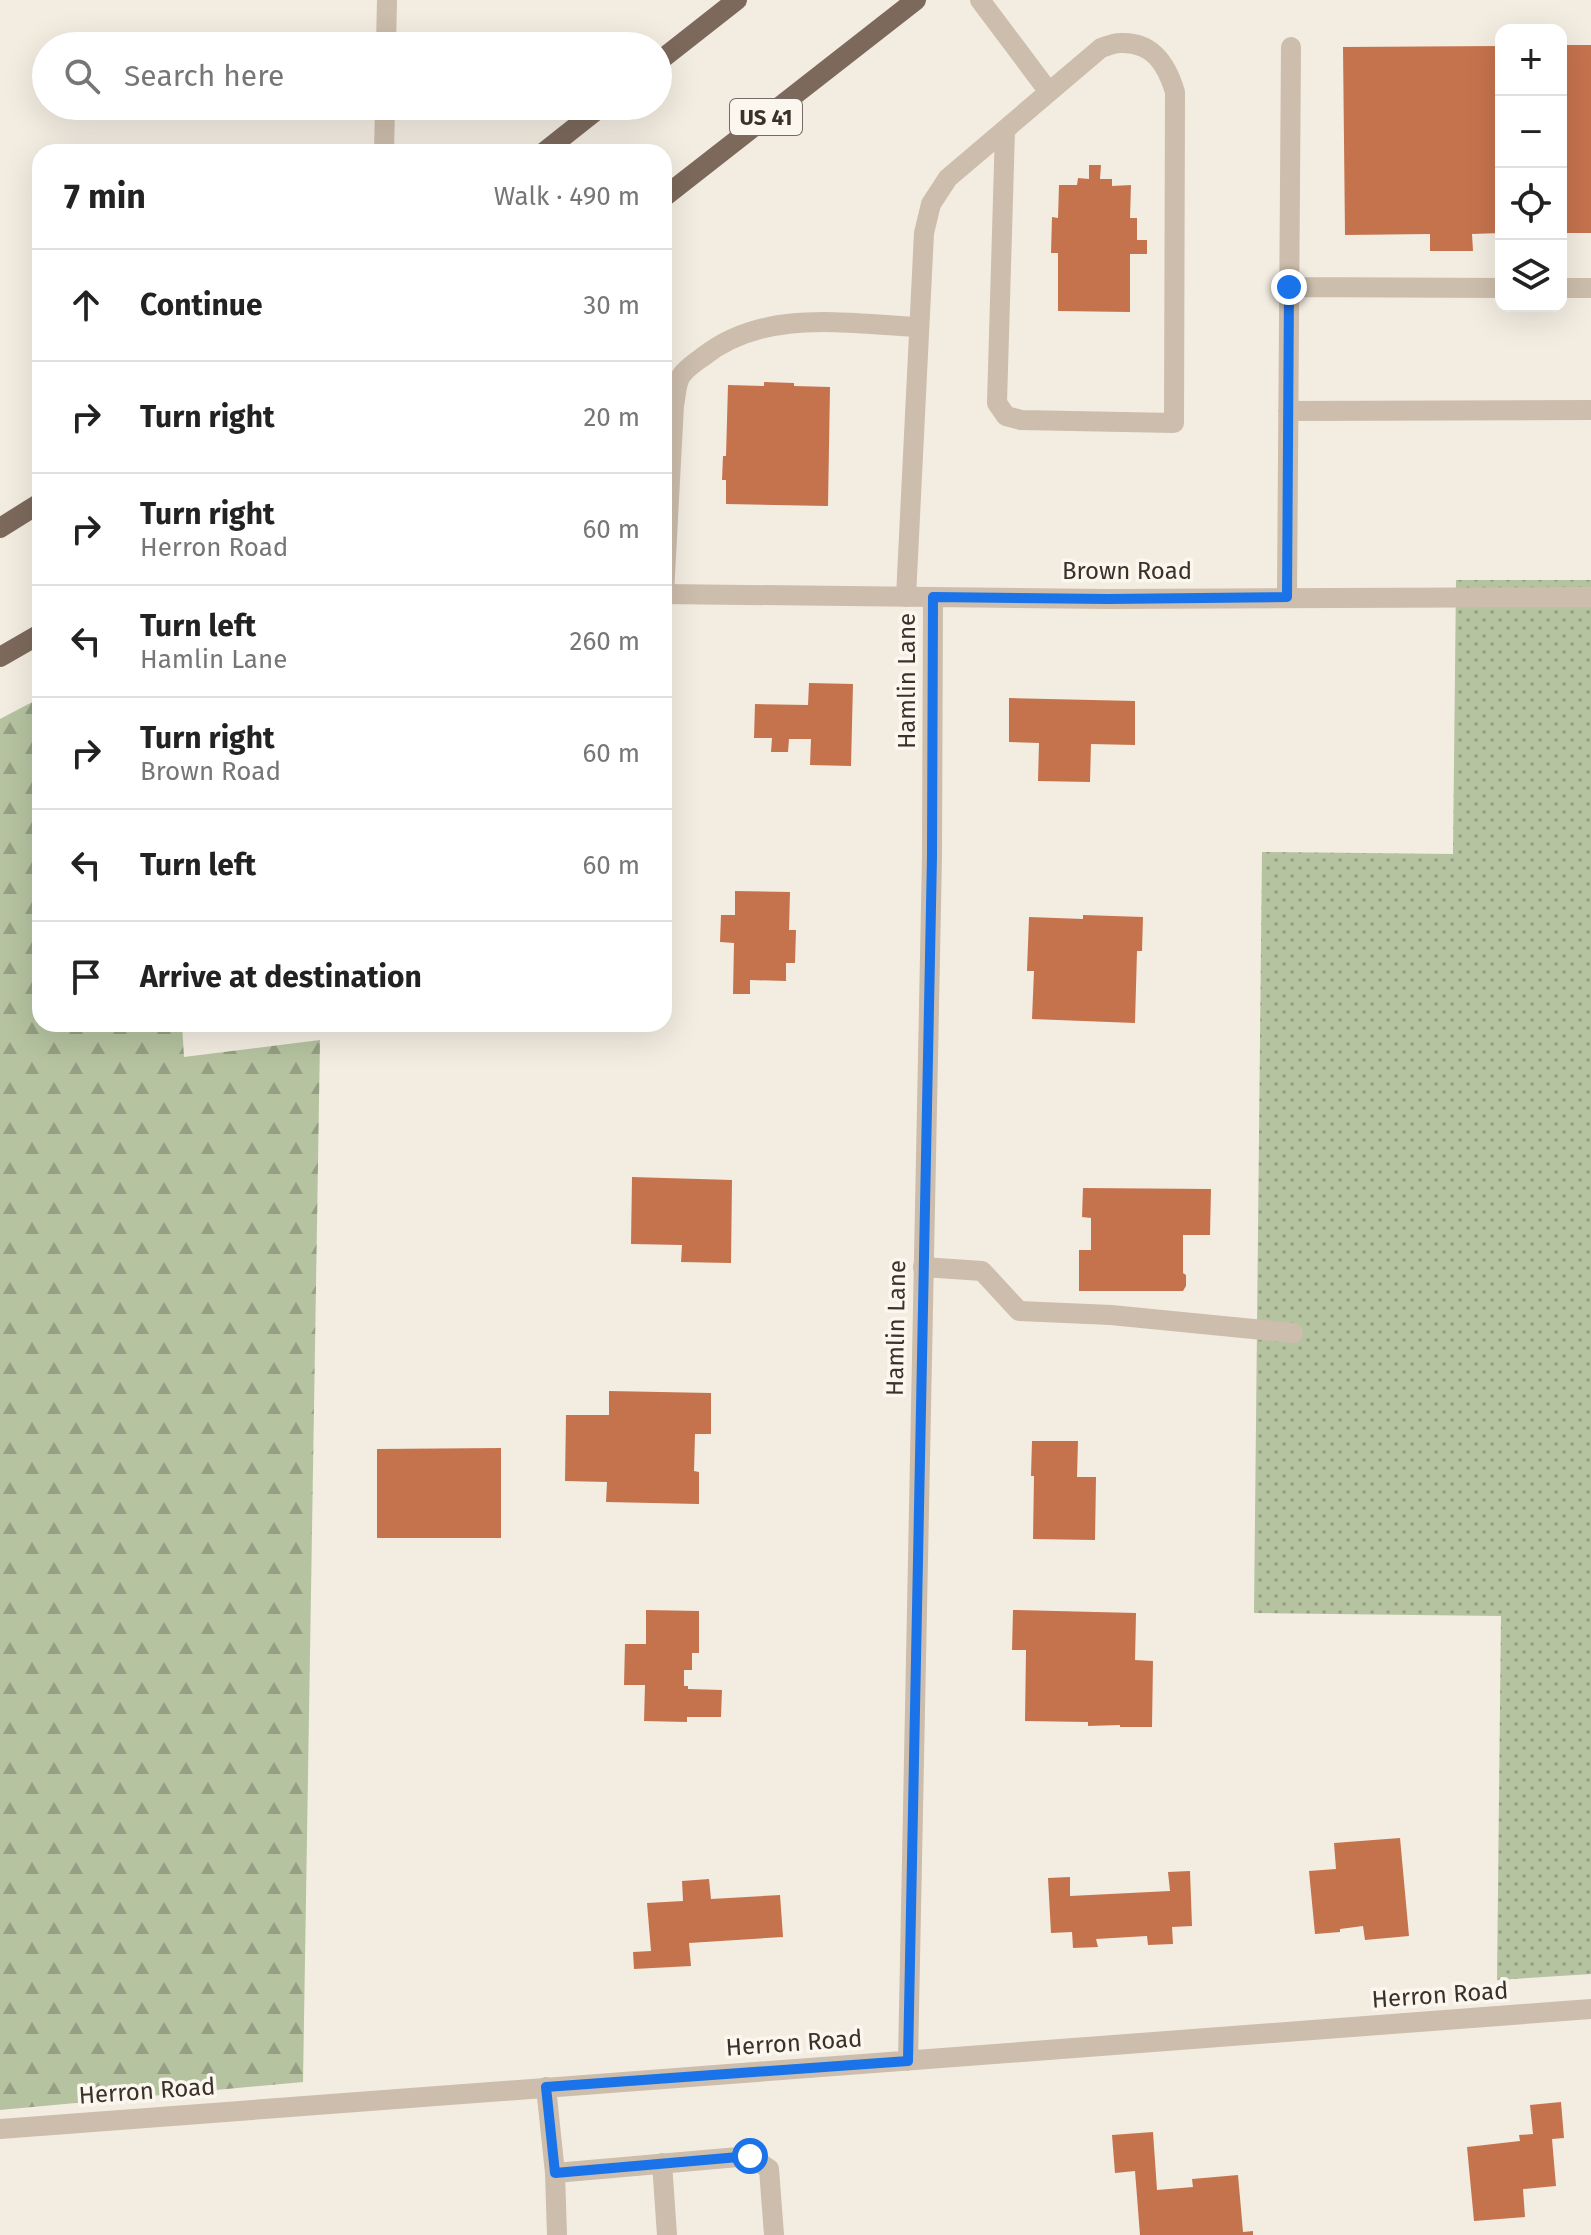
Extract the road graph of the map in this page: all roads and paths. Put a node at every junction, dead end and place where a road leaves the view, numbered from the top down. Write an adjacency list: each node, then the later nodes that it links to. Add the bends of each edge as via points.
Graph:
1 (387, 0): 5 (street)
2 (737, 0): 7 (main road)
3 (916, 0): 16 (main road, US 41)
4 (980, 0): 8 (street)
5 (386, 32)
6 (1291, 47): 17 (street)
7 (672, 51)
8 (1049, 92): 12 (street); 12 (street, via 1101,48 1121,43 1157,55 1169,71 1175,92 1174,423 1021,420 1006,416 997,403)
9 (385, 120): 13 (street)
10 (584, 120): 14 (main road)
11 (588, 120): 15 (main road)
12 (1005, 130): 21 (street, via 948,178 931,204 924,233)
13 (384, 144)
14 (554, 144)
15 (568, 144)
16 (672, 191)
17 (1289, 287): 18 (street); 23 (street)
18 (1495, 288)
19 (1567, 288): 20 (street)
20 (1591, 288)
21 (919, 327): 24 (street, via 775,324 720,344 679,377); 28 (street)
22 (1591, 410): 23 (street)
23 (1288, 411): 30 (street)
24 (672, 443)
25 (32, 508): 26 (main road)
26 (0, 528)
27 (672, 594): 28 (street, Brown Road)
28 (906, 597): 29 (street, Brown Road)
29 (933, 597): 30 (street, Brown Road); 34 (street, Hamlin Lane)
30 (1287, 597): 31 (street, Brown Road)
31 (1591, 597)
32 (32, 639): 33 (main road)
33 (0, 657)
34 (923, 1267): 35 (street, via 982,1271 1019,1311); 37 (street, Hamlin Lane)
35 (1293, 1333)
36 (1591, 2009): 37 (street, Herron Road)
37 (908, 2061): 38 (street, Herron Road)
38 (546, 2087): 39 (street, Herron Road); 41 (street)
39 (0, 2129)
40 (662, 2163): 41 (street); 43 (street); 44 (street, via 750,2156 769,2169)
41 (555, 2173): 42 (street)
42 (557, 2235)
43 (667, 2235)
44 (774, 2235)

